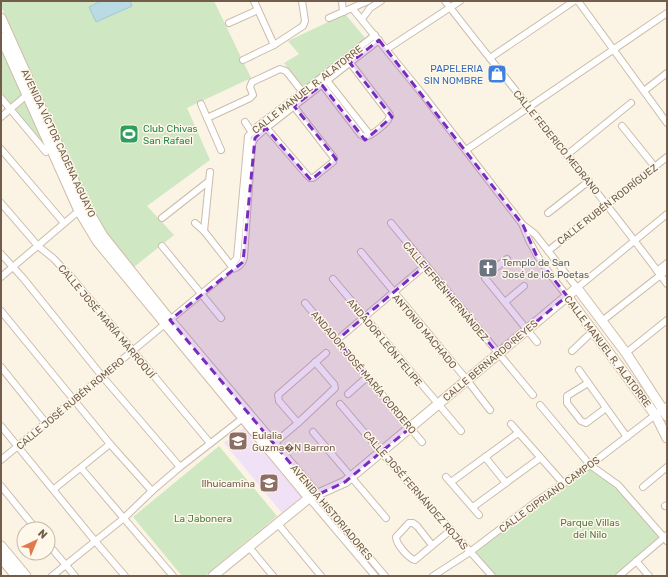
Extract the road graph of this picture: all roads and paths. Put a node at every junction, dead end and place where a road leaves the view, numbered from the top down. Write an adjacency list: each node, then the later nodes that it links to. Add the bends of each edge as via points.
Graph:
1 (254, 1): 13 (street)
2 (302, 1): 22 (street, via 304,24)
3 (342, 1): 14 (street)
4 (368, 1): 12 (street)
5 (381, 1): 10 (street)
6 (446, 1): 11 (street, CALLE FEDERICO MEDRANO)
7 (460, 1): 11 (street)
8 (574, 1): 25 (street)
9 (578, 1): 24 (street)
10 (374, 3): 18 (street)
11 (450, 7): 23 (street); 25 (street, CALLE FEDERICO MEDRANO)
12 (352, 8): 14 (street); 18 (street, CALLE MANUEL R. ALATORRE)
13 (258, 10): 19 (street); 22 (street)
14 (343, 12): 17 (street)
15 (667, 13): 24 (street)
16 (1, 18): 30 (street, AVENIDA VÍCTOR CADENA AGUAYO)
17 (329, 18)
18 (362, 20): 21 (street, CALLE MANUEL R. ALATORRE)
19 (229, 23)
20 (1, 37): 30 (street, AVENIDA VÍCTOR CADENA AGUAYO)
21 (377, 38): 23 (street, CALLE MANUEL R. ALATORRE); 27 (street, CALLE MANUEL R. ALATORRE)
22 (274, 45): 26 (street)
23 (387, 49): 48 (street, CALLE MANUEL R. ALATORRE)
24 (613, 50): 31 (street); 37 (street)
25 (490, 58): 37 (street, CALLE FEDERICO MEDRANO)
26 (243, 60)
27 (348, 60): 29 (street, CALLE MANUEL R. ALATORRE); 29 (street, via 390,115 388,121 364,137)
28 (667, 74): 31 (street)
29 (323, 80): 32 (street, CALLE MANUEL R. ALATORRE)
30 (30, 92): 38 (street); 58 (street, AVENIDA VÍCTOR CADENA AGUAYO)
31 (644, 92): 42 (street)
32 (305, 94): 36 (street, CALLE MANUEL R. ALATORRE); 40 (street, via 286,71 280,69 252,82 250,87 253,95 250,98)
33 (1, 98): 38 (street)
34 (631, 103): 50 (street)
35 (200, 104): 40 (street)
36 (292, 104): 43 (street, CALLE MANUEL R. ALATORRE); 43 (street, via 334,158 333,162 313,178 306,174)
37 (529, 107): 48 (street); 50 (street, CALLE FEDERICO MEDRANO)
38 (10, 109): 39 (street); 49 (street)
39 (1, 117)
40 (207, 118): 47 (street)
41 (245, 122): 45 (street)
42 (667, 123)
43 (264, 125): 45 (street, CALLE MANUEL R. ALATORRE); 70 (street, CALLE MANUEL R. ALATORRE, via 252,144)
44 (622, 126): 52 (street)
45 (251, 132): 70 (street, CALLE MANUEL R. ALATORRE, via 246,145)
46 (1, 149): 62 (street)
47 (221, 150)
48 (466, 150): 65 (street, CALLE MANUEL R. ALATORRE)
49 (46, 152)
50 (568, 154): 55 (street, CALLE FEDERICO MEDRANO)
51 (667, 157): 52 (street, CALLE RUBÉN RODRÍGUEZ)
52 (655, 167): 57 (street, CALLE RUBÉN RODRÍGUEZ)
53 (210, 172): 54 (street)
54 (209, 181): 61 (street); 66 (street)
55 (589, 181): 57 (street, CALLE FEDERICO MEDRANO); 59 (street)
56 (1, 203): 68 (street, CALLE JOSÉ MARÍA MARROQUÍ)
57 (607, 204): 67 (street, CALLE FEDERICO MEDRANO); 71 (street, CALLE RUBÉN RODRÍGUEZ)
58 (82, 208): 62 (street); 96 (street, AVENIDA VÍCTOR CADENA AGUAYO, via 97,240)
59 (548, 213)
60 (667, 214): 67 (street, CALLE BERNARDO REYES)
61 (162, 218)
62 (64, 223): 68 (street)
63 (195, 223): 66 (street)
64 (391, 223): 76 (street, CALLE EFRÉN HERNÁNDEZ)
65 (523, 225): 71 (street, CALLE MANUEL R. ALATORRE, via 535,234); 88 (street, CALLE MANUEL R. ALATORRE, via 538,259)
66 (204, 231): 78 (street)
67 (634, 241): 80 (street, CALLE FEDERICO MEDRANO); 85 (street, CALLE BERNARDO REYES)
68 (38, 246): 77 (street); 101 (street, CALLE JOSÉ MARÍA MARROQUÍ, via 73,279)
69 (162, 246): 87 (street)
70 (241, 247): 78 (street, CALLE MANUEL R. ALATORRE, via 242,262)
71 (548, 251): 85 (street, CALLE MANUEL R. ALATORRE)
72 (361, 252): 86 (street, ANTONIO MACHADO)
73 (1, 254): 77 (street)
74 (507, 259): 89 (street, via 485,277)
75 (667, 262): 80 (street)
76 (426, 265): 86 (street); 105 (street, CALLE EFRÉN HERNÁNDEZ)
77 (12, 268): 81 (street); 109 (street)
78 (232, 268): 87 (street, CALLE JOSÉ RUBÉN ROMERO)
79 (667, 270): 80 (street)
80 (659, 273): 83 (street, CALLE FEDERICO MEDRANO); 95 (street)
81 (1, 277)
82 (333, 279): 92 (street, ANDADOR LEÓN FELIPE)
83 (667, 284)
84 (524, 286): 89 (street)
85 (577, 288): 88 (street, CALLE BERNARDO REYES); 95 (street, CALLE MANUEL R. ALATORRE)
86 (393, 293): 92 (street); 111 (street, ANTONIO MACHADO)
87 (201, 294): 93 (street); 96 (street, CALLE JOSÉ RUBÉN ROMERO)
88 (567, 296): 97 (street, CALLE BERNARDO REYES); 98 (street, CALLE MANUEL R. ALATORRE)
89 (505, 302): 97 (street)
90 (305, 303): 99 (street, ANDADOR JOSÉ MARÍA CORDERO)
91 (1, 311): 115 (street)
92 (364, 317): 99 (street); 117 (street, ANDADOR LEÓN FELIPE)
93 (221, 318)
94 (667, 320): 104 (street)
95 (602, 321): 104 (street, CALLE MANUEL R. ALATORRE)
96 (168, 322): 101 (street, CALLE JOSÉ RUBÉN ROMERO); 122 (street, AVENIDA HISTORIADORES); 137 (street, AVENIDA HISTORIADORES)
97 (527, 330): 100 (street); 105 (street, CALLE BERNARDO REYES)
98 (592, 332): 102 (street); 121 (street, CALLE MANUEL R. ALATORRE)
99 (337, 340): 110 (street, ANDADOR JOSÉ MARÍA CORDERO)
100 (537, 342)
101 (133, 351): 109 (street, CALLE JOSÉ RUBÉN ROMERO); 134 (street, CALLE JOSÉ MARÍA MARROQUÍ)
102 (572, 351)
103 (326, 353): 106 (street)
104 (626, 353): 121 (street, CALLE MANUEL R. ALATORRE)
105 (498, 354): 111 (street, CALLE BERNARDO REYES); 114 (street, CALLE EFRÉN HERNÁNDEZ)
106 (315, 362): 124 (street, via 335,388); 124 (street, via 278,396 279,401)
107 (1, 367): 123 (street)
108 (579, 370): 112 (street)
109 (102, 376): 115 (street, CALLE JOSÉ RUBÉN ROMERO); 143 (street)
110 (367, 376): 113 (street); 127 (street, ANDADOR JOSÉ MARÍA CORDERO)
111 (467, 380): 117 (street, CALLE BERNARDO REYES); 120 (street, ANTONIO MACHADO)
112 (588, 382): 119 (street); 119 (street, via 567,396 566,400 571,409 583,423)
113 (348, 394)
114 (533, 395)
115 (74, 400): 123 (street, CALLE JOSÉ RUBÉN ROMERO); 135 (street)
116 (340, 404): 138 (street, CALLE JOSÉ FERNÁNDEZ ROJAS)
117 (438, 404): 127 (street, CALLE BERNARDO REYES); 128 (street, ANDADOR LEÓN FELIPE)
118 (540, 405): 142 (street)
119 (606, 408): 131 (street)
120 (490, 410)
121 (663, 412): 131 (street, CALLE CIPRIANO CAMPOS); 132 (street, CALLE MANUEL R. ALATORRE)
122 (243, 418): 134 (street); 137 (street, AVENIDA HISTORIADORES)
123 (46, 423): 136 (street, CALLE JOSÉ RUBÉN ROMERO)
124 (298, 423): 137 (street)
125 (511, 424): 130 (street)
126 (1, 426): 136 (street)
127 (410, 428): 133 (street, ANDADOR JOSÉ MARÍA CORDERO); 138 (street, CALLE BERNARDO REYES)
128 (461, 431)
129 (313, 432): 146 (street)
130 (518, 433): 139 (street); 140 (street)
131 (627, 437): 142 (street, CALLE CIPRIANO CAMPOS)
132 (667, 438)
133 (422, 442)
134 (210, 443): 143 (street)
135 (110, 444): 145 (street); 154 (street)
136 (18, 446): 141 (street, CALLE JOSÉ RUBÉN ROMERO); 153 (street)
137 (271, 446): 155 (street, AVENIDA HISTORIADORES)
138 (381, 452): 146 (street, CALLE BERNARDO REYES); 162 (street, CALLE JOSÉ FERNÁNDEZ ROJAS)
139 (485, 458): 148 (street); 149 (street)
140 (540, 458): 149 (street); 150 (street)
141 (1, 460)
142 (590, 465): 150 (street, CALLE CIPRIANO CAMPOS); 163 (street, via 618,485)
143 (180, 467): 154 (street)
144 (667, 467): 152 (street)
145 (81, 468): 153 (street); 158 (street)
146 (351, 477): 155 (street, CALLE BERNARDO REYES); 159 (street)
147 (446, 477): 148 (street)
148 (451, 482): 156 (street)
149 (506, 483): 156 (street)
150 (562, 483): 168 (street, CALLE CIPRIANO CAMPOS)
151 (1, 486): 160 (street)
152 (643, 487)
153 (54, 489): 164 (street)
154 (152, 490): 158 (street)
155 (313, 497): 161 (street, CALLE BERNARDO REYES); 182 (street, AVENIDA HISTORIADORES); 183 (street, AVENIDA HISTORIADORES)
156 (472, 507): 157 (street)
157 (479, 515)
158 (124, 518): 164 (street); 179 (street)
159 (386, 518)
160 (29, 521)
161 (278, 524): 167 (street, CALLE BERNARDO REYES); 181 (street)
162 (451, 530): 165 (street); 168 (street, CALLE JOSÉ FERNÁNDEZ ROJAS)
163 (666, 538): 171 (street)
164 (95, 541): 172 (street); 178 (street)
165 (432, 544): 165 (street, via 414,560 397,542 396,537 409,523 413,523)
166 (1, 546): 175 (street)
167 (249, 547): 173 (street, CALLE BERNARDO REYES); 180 (street)
168 (470, 552): 184 (street, CALLE CIPRIANO CAMPOS); 185 (street, CALLE JOSÉ FERNÁNDEZ ROJAS)
169 (56, 554): 172 (street)
170 (1, 558): 174 (street)
171 (636, 561): 186 (street); 187 (street)
172 (65, 565): 176 (street); 177 (street)
173 (218, 574)
174 (16, 576)
175 (26, 576)
176 (52, 576)
177 (74, 576)
178 (125, 576)
179 (173, 576)
180 (272, 576)
181 (321, 576)
182 (374, 576)
183 (385, 576)
184 (433, 576)
185 (492, 576)
186 (619, 576)
187 (649, 576)

